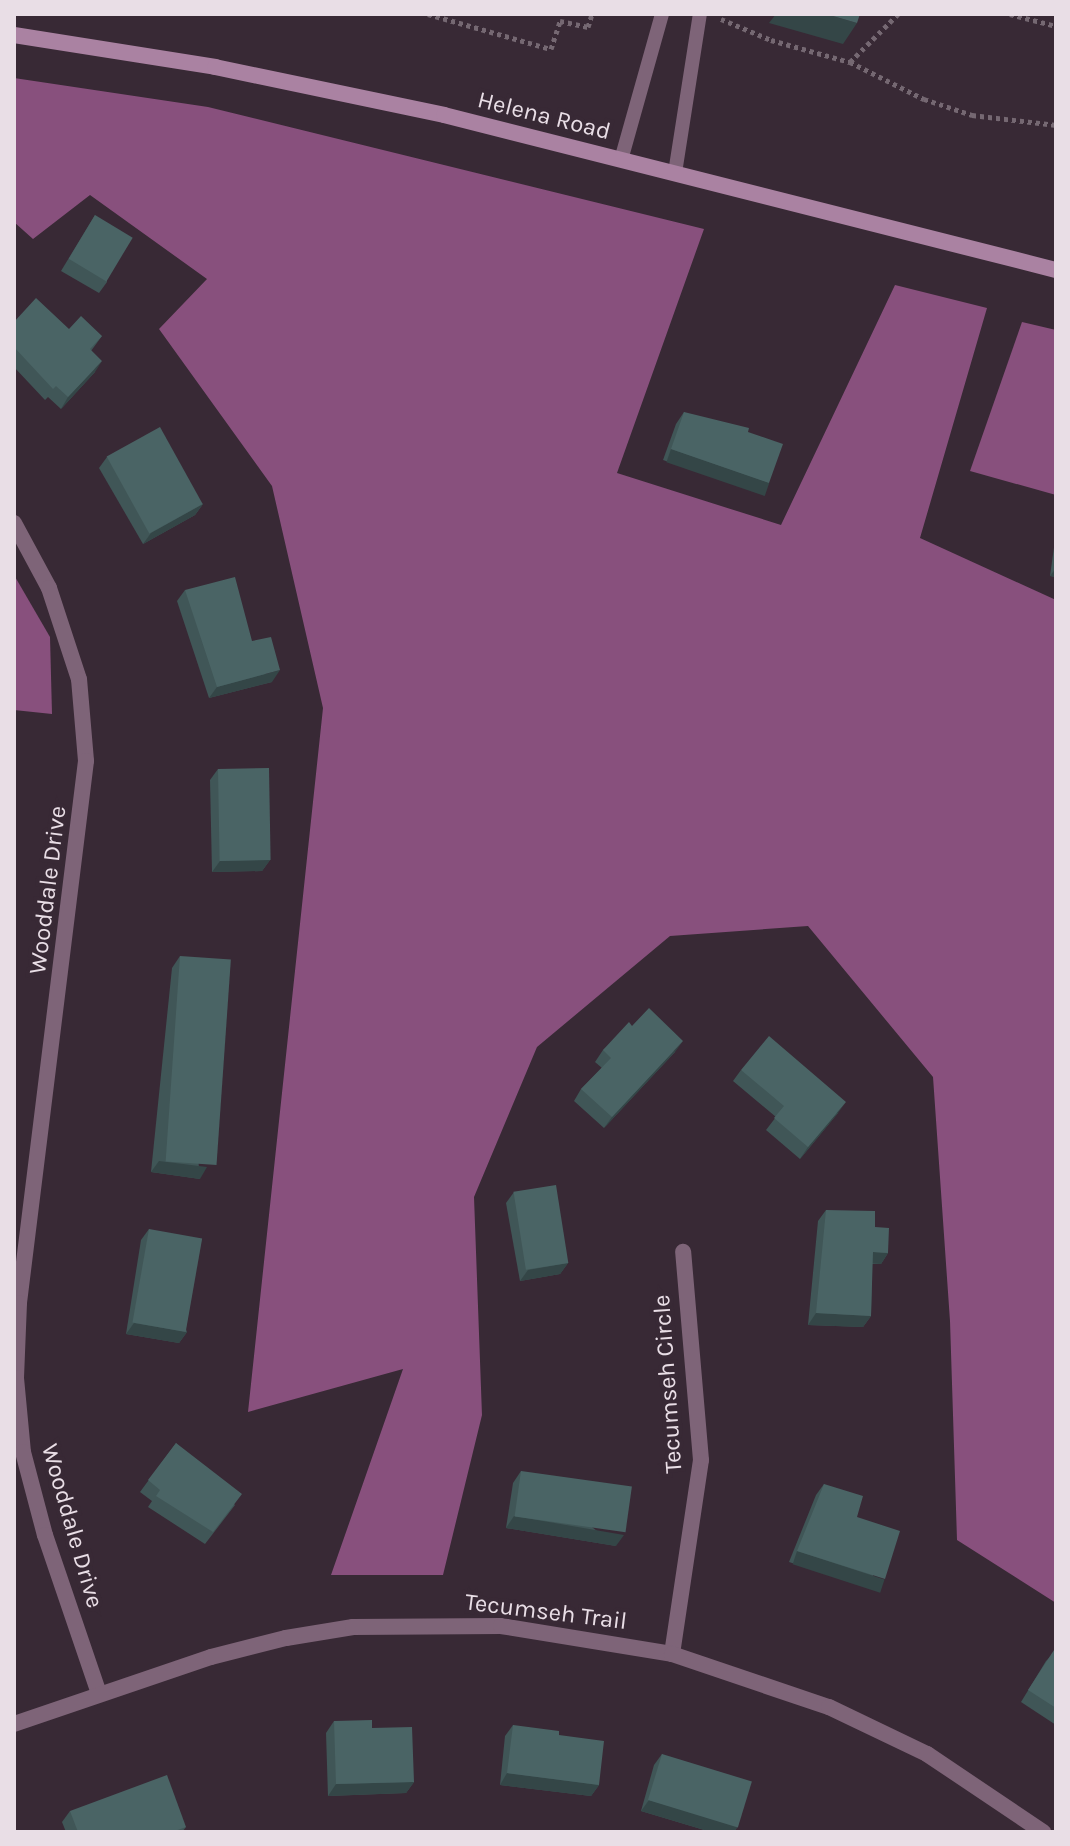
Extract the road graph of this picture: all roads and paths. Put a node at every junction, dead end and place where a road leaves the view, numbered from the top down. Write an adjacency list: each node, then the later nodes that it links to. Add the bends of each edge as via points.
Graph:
1 (428, 14): 2 (path, via 551,49 560,21 588,27)
2 (592, 14)
3 (662, 14): 11 (lane)
4 (898, 14): 9 (path)
5 (1010, 14): 7 (path)
6 (700, 16): 9 (path); 12 (lane)
7 (1056, 26)
8 (14, 35): 11 (main road, Helena Road, via 215,67 444,115)
9 (850, 62): 10 (path, via 924,99 972,115)
10 (1056, 125)
11 (621, 160): 12 (main road, Helena Road)
12 (675, 173): 13 (main road, Helena Road)
13 (1056, 270)
14 (14, 523): 17 (street, Wooddale Drive, via 49,588 75,667 86,761 19,1303 16,1378 23,1452)
15 (683, 1252): 16 (street, Tecumseh Circle, via 701,1460)
16 (672, 1654): 17 (street, Tecumseh Trail, via 501,1626 353,1627 211,1657); 19 (street, Tecumseh Trail, via 829,1707 871,1727 927,1754)
17 (99, 1694): 18 (street, Tecumseh Trail)
18 (14, 1724)
19 (1043, 1832)

